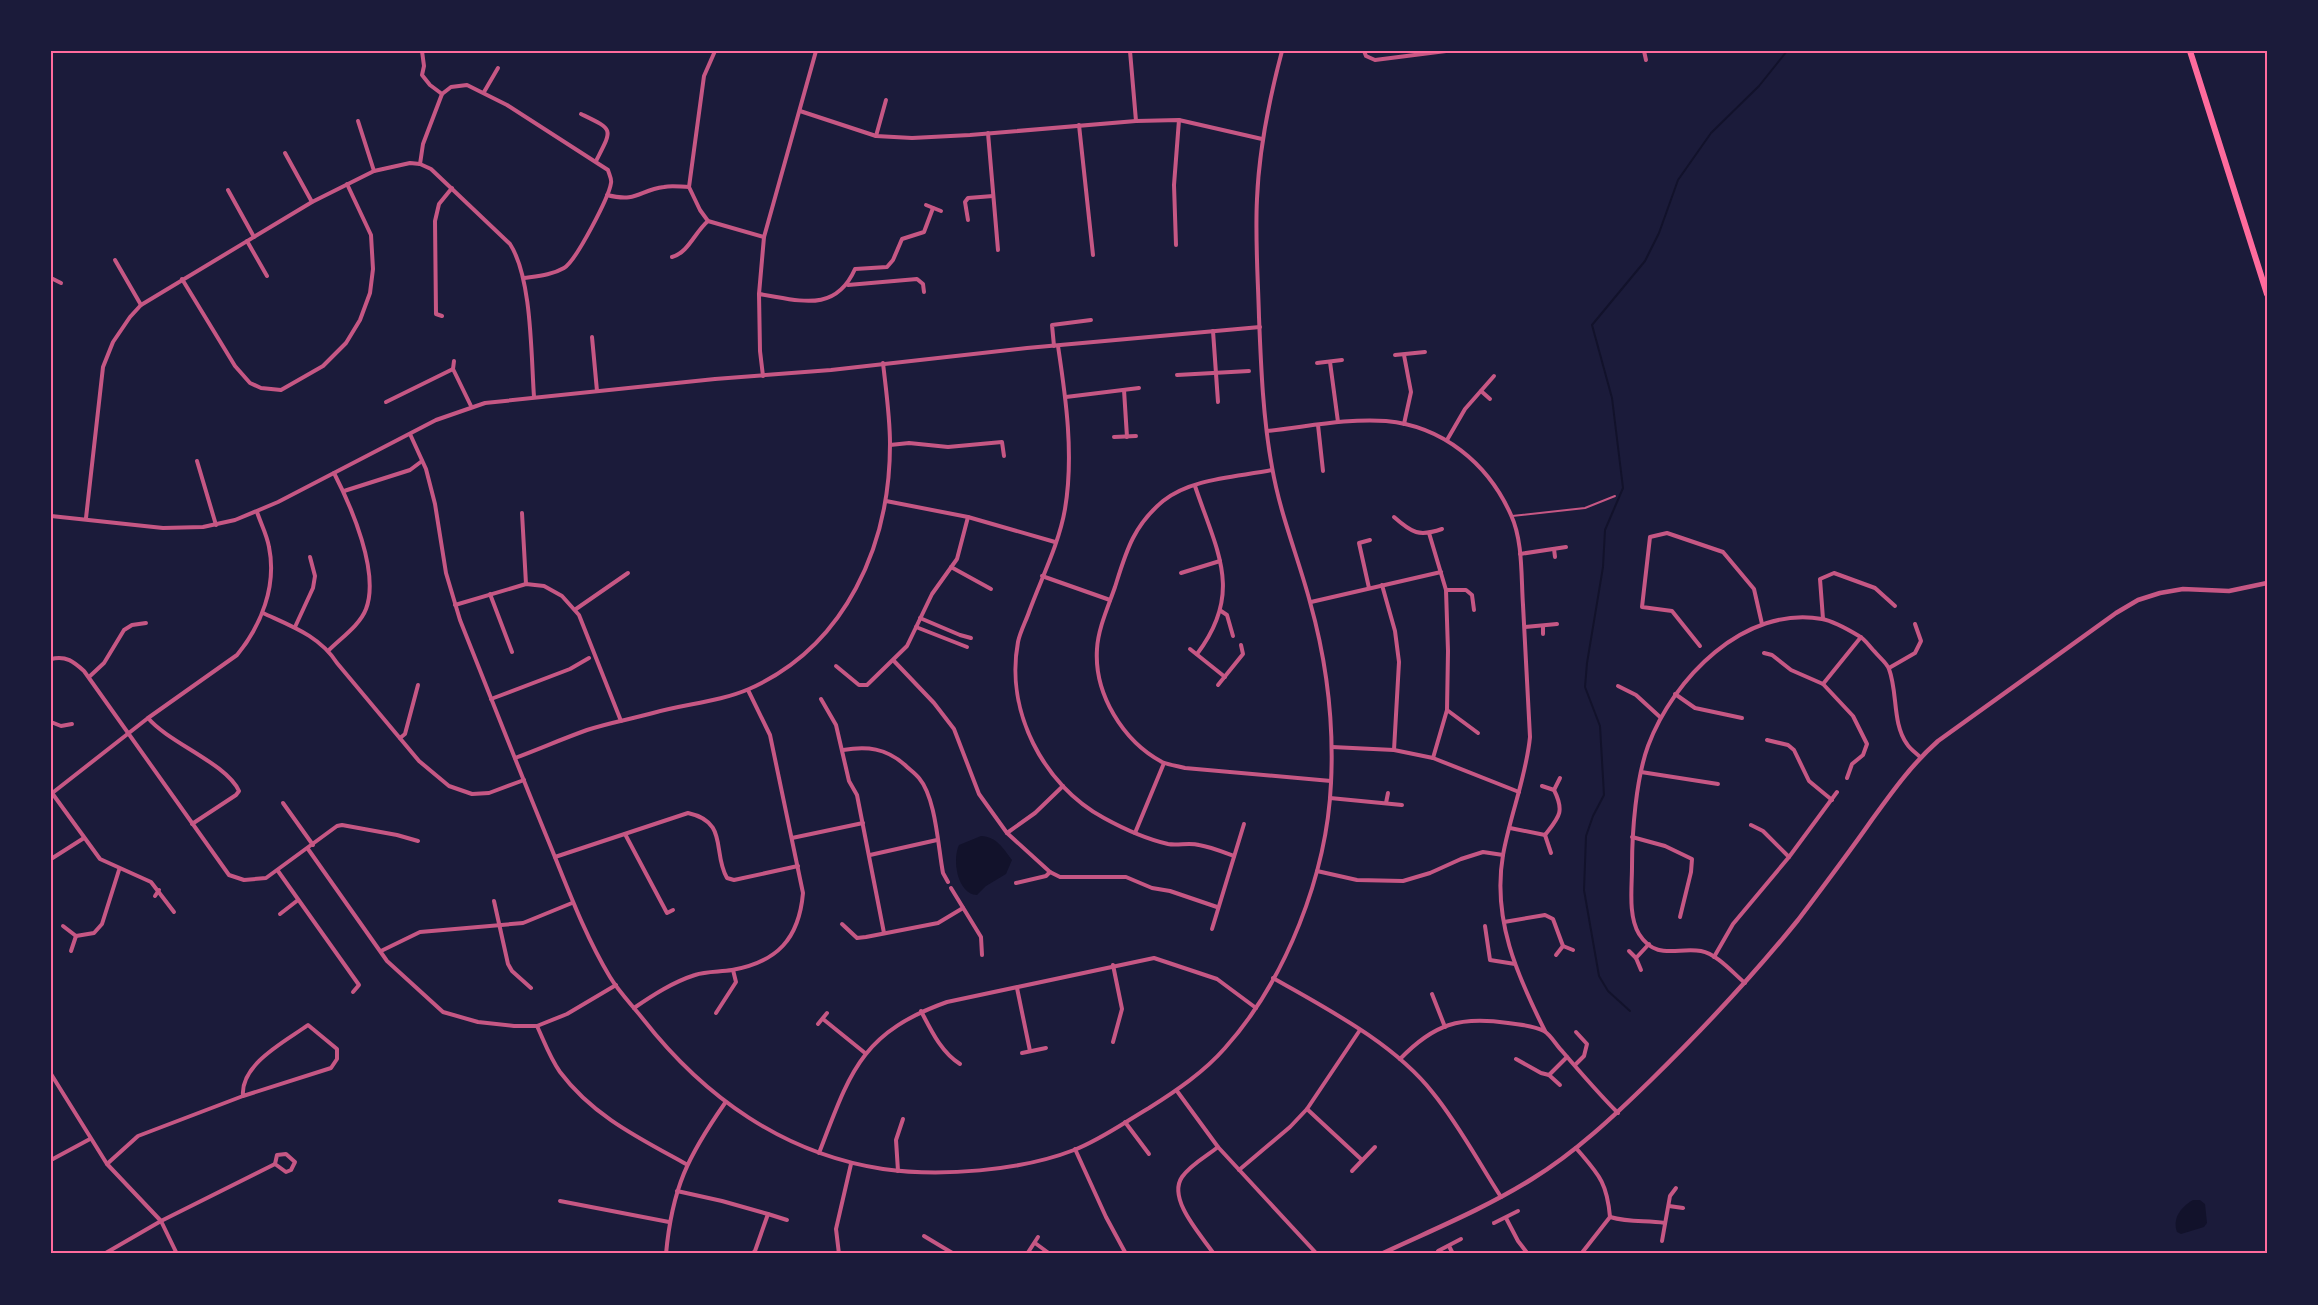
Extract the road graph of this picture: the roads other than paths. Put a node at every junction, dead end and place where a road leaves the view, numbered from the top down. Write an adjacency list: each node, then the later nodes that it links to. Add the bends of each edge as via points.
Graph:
1 (422, 51): 13 (street, via 422,75)
2 (715, 51): 29 (street, via 704,76)
3 (816, 51): 15 (street)
4 (1130, 51): 19 (street)
5 (1282, 51): 23 (street)
6 (1364, 51): 7 (street, via 1375,60)
7 (1446, 51)
8 (1644, 51): 10 (street)
9 (2190, 51): 56 (main road)
10 (1646, 60)
11 (498, 68): 12 (street)
12 (484, 92): 13 (street, via 466,84); 25 (street)
13 (442, 94): 26 (street, via 423,144)
14 (886, 100): 22 (street)
15 (800, 111): 22 (street); 41 (street)
16 (580, 114): 25 (street, via 608,130)
17 (1179, 120): 19 (street); 23 (street); 43 (street, via 1174,185)
18 (358, 121): 27 (street)
19 (1136, 121): 20 (street)
20 (1079, 125): 21 (street); 45 (street)
21 (988, 133): 22 (street); 33 (street)
22 (876, 136)
23 (1262, 139): 60 (street, via 1256,220)
24 (285, 153): 34 (street)
25 (596, 161): 32 (street, via 608,170 612,181)
26 (420, 164): 27 (street); 30 (street)
27 (374, 171): 28 (street)
28 (347, 184): 34 (street); 51 (street, via 371,235 370,293 346,343 323,366 280,390 250,383 235,366)
29 (688, 187): 32 (street, via 663,186 623,199); 39 (street)
30 (452, 188): 50 (street, via 510,244); 58 (street, via 439,204 435,221 436,314)
31 (228, 190): 40 (street)
32 (607, 195): 50 (street, via 567,267 550,275)
33 (993, 196): 38 (street, via 968,198); 44 (street)
34 (312, 202): 40 (street)
35 (926, 205): 36 (street)
36 (933, 208): 37 (street); 53 (street, via 924,232 902,239 887,267 855,269)
37 (941, 211)
38 (968, 220)
39 (708, 221): 41 (street); 46 (street, via 680,255)
40 (254, 237): 42 (street)
41 (764, 237): 55 (street)
42 (247, 241): 48 (street); 51 (street)
43 (1176, 245)
44 (998, 250)
45 (1093, 255)
46 (672, 257)
47 (116, 260): 57 (street)
48 (267, 276)
49 (51, 278): 52 (street)
50 (524, 278): 82 (street)
51 (182, 279): 57 (street)
52 (61, 283)
53 (848, 285): 54 (street, via 917,279); 55 (street, via 822,301)
54 (924, 292)
55 (759, 294): 76 (street)
56 (2267, 294)
57 (141, 305): 114 (street, via 113,342 103,367)
58 (442, 316)
59 (1091, 320): 63 (street, via 1052,325)
60 (1260, 327): 61 (street); 91 (street)
61 (1213, 331): 63 (street); 73 (street)
62 (592, 337): 80 (street)
63 (1056, 346): 70 (street); 83 (street)
64 (1425, 352): 65 (street)
65 (1404, 355): 66 (street); 89 (street, via 1411,392)
66 (1395, 356)
67 (1342, 360): 69 (street)
68 (454, 362): 72 (street)
69 (1330, 362): 71 (street); 88 (street)
70 (883, 363): 76 (street); 97 (street)
71 (1317, 363)
72 (453, 369): 85 (street); 87 (street)
73 (1214, 371): 74 (street); 75 (street); 86 (street)
74 (1249, 371)
75 (1177, 375)
76 (763, 376): 80 (street)
77 (1494, 376): 81 (street)
78 (1138, 388): 79 (street)
79 (1124, 390): 83 (street); 93 (street)
80 (597, 391): 82 (street)
81 (1481, 391): 84 (street); 96 (street)
82 (534, 397): 87 (street)
83 (1066, 397): 119 (street, via 1069,473 1065,511)
84 (1490, 399)
85 (386, 402)
86 (1218, 402)
87 (471, 406): 92 (street)
88 (1338, 423): 89 (street); 90 (street)
89 (1404, 424): 96 (street)
90 (1318, 425): 91 (street); 102 (street)
91 (1267, 431): 101 (street)
92 (410, 434): 100 (street); 103 (street)
93 (1126, 436): 94 (street); 95 (street)
94 (1136, 436)
95 (1114, 437)
96 (1447, 440): 111 (street, via 1479,465)
97 (890, 445): 98 (street, via 948,447 1002,442); 107 (street)
98 (1004, 456)
99 (197, 461): 115 (street)
100 (422, 461): 105 (street, via 410,470); 140 (street, via 435,504)
101 (1272, 470): 104 (street); 139 (street, via 1287,532)
102 (1323, 471)
103 (334, 473): 105 (street); 108 (street)
104 (1195, 486): 125 (street); 138 (street, via 1164,501 1132,536)
105 (344, 491): 164 (street, via 356,519 370,596 365,612)
106 (1615, 496): 111 (lane, via 1585,508)
107 (886, 501): 112 (street); 179 (street, via 865,573 836,622 794,662)
108 (257, 512): 115 (street); 145 (street, via 270,549 271,568)
109 (522, 513): 132 (street)
110 (51, 516): 114 (street)
111 (1512, 516): 122 (street)
112 (968, 517): 119 (street); 126 (street, via 960,551)
113 (1394, 517): 117 (street, via 1411,532)
114 (86, 518): 115 (street, via 163,528)
115 (216, 525)
116 (1442, 529): 117 (street)
117 (1429, 533): 127 (street)
118 (1370, 540): 134 (street, via 1359,543)
119 (1055, 542): 130 (street)
120 (1566, 547): 121 (street)
121 (1554, 549): 122 (street); 124 (street)
122 (1520, 554): 155 (street)
123 (310, 557): 153 (street, via 315,576 313,588)
124 (1555, 557)
125 (1220, 561): 129 (street); 144 (street)
126 (951, 567): 135 (street); 146 (street)
127 (1442, 572): 133 (street); 136 (street)
128 (628, 573): 142 (street)
129 (1181, 573)
130 (1042, 576): 138 (street); 207 (street, via 1018,641 1018,705 1033,744)
131 (2267, 583): 197 (street, via 2229,591 2183,589 2138,600)
132 (526, 584): 137 (street); 142 (street, via 554,591)
133 (1382, 585): 134 (street); 196 (street, via 1399,662)
134 (1370, 588): 139 (street)
135 (991, 589)
136 (1446, 590): 143 (street, via 1466,590 1472,595); 183 (street)
137 (490, 594): 140 (street); 165 (street)
138 (1110, 600): 200 (street, via 1097,649 1101,684 1116,718 1134,742)
139 (1311, 602): 194 (street)
140 (455, 605): 181 (street)
141 (1895, 606): 147 (street, via 1875,588 1834,573 1820,579)
142 (576, 609): 187 (street)
143 (1474, 610)
144 (1221, 611): 157 (street, via 1227,615); 167 (street)
145 (263, 613): 153 (street); 185 (street, via 237,655)
146 (920, 618): 154 (street); 159 (street)
147 (1823, 619): 150 (street, via 1789,618); 158 (street)
148 (146, 623): 173 (street, via 124,630 104,663)
149 (1557, 624): 152 (street)
150 (1762, 624): 161 (street, via 1754,589 1723,552 1667,533 1650,537 1642,607 1672,610); 180 (street, via 1732,638)
151 (1915, 624): 172 (street, via 1921,641 1915,653)
152 (1543, 626): 155 (street); 156 (street)
153 (295, 627): 164 (street)
154 (916, 627): 162 (street); 170 (street)
155 (1525, 627): 210 (street, via 1530,737)
156 (1543, 634)
157 (1233, 636)
158 (1862, 637): 172 (street); 175 (street)
159 (971, 638)
160 (1241, 645): 174 (street, via 1243,654)
161 (1700, 646)
162 (967, 647)
163 (1190, 649): 167 (street)
164 (328, 650): 192 (street)
165 (512, 652)
166 (1764, 653): 175 (street)
167 (1197, 654): 174 (street)
168 (589, 658): 181 (street)
169 (51, 659): 173 (street, via 71,660)
170 (894, 661): 171 (street, via 862,686); 224 (street, via 954,729 976,786)
171 (836, 666)
172 (1889, 668): 197 (street, via 1901,733 1907,746)
173 (88, 677): 191 (street)
174 (1225, 677): 177 (street)
175 (1823, 684): 203 (street, via 1853,716 1867,744)
176 (418, 685): 192 (street, via 405,734)
177 (1218, 685)
178 (1618, 686): 184 (street, via 1636,695)
179 (748, 690): 187 (street); 230 (street, via 770,735)
180 (1675, 694): 184 (street); 186 (street, via 1695,708)
181 (491, 699): 198 (street)
182 (821, 699): 195 (street, via 836,726)
183 (1447, 710): 190 (street); 199 (street)
184 (1660, 717): 201 (street)
185 (148, 718): 191 (street); 219 (street, via 222,772 239,791)
186 (1742, 718)
187 (621, 721): 198 (street)
188 (51, 722): 189 (street, via 61,726)
189 (72, 724)
190 (1478, 733)
191 (128, 734): 212 (street); 219 (street)
192 (400, 738): 204 (street, via 429,771 457,789 472,794 489,793)
193 (1767, 740): 215 (street, via 1794,750 1809,781)
194 (1332, 747): 196 (street); 205 (street)
195 (843, 750): 220 (street); 231 (street, via 870,747 886,752 918,778 925,787)
196 (1394, 750): 199 (street)
197 (1920, 757): 284 (street)
198 (515, 758): 204 (street)
199 (1433, 758): 210 (street)
200 (1164, 763): 205 (street); 225 (street)
201 (1641, 772): 206 (street); 228 (street)
202 (1560, 778): 209 (street)
203 (1847, 778)
204 (524, 780): 238 (street)
205 (1331, 782): 214 (street)
206 (1718, 784)
207 (1064, 786): 224 (street); 225 (street, via 1103,818)
208 (1542, 786): 209 (street)
209 (1554, 790): 227 (street, via 1561,809)
210 (1519, 792): 223 (street)
211 (1837, 792): 215 (street)
212 (51, 793): 229 (street)
213 (1388, 793): 217 (street)
214 (1330, 798): 217 (street); 245 (street)
215 (1832, 800): 240 (street)
216 (283, 803): 233 (street)
217 (1386, 803): 218 (street)
218 (1402, 805)
219 (192, 824): 244 (street, via 229,875 258,880)
220 (862, 824): 230 (street); 236 (street)
221 (1244, 824): 239 (street)
222 (1751, 825): 240 (street, via 1763,831)
223 (1510, 828): 227 (street); 237 (street)
224 (1007, 833): 246 (street)
225 (1135, 833): 239 (street, via 1169,844 1198,844)
226 (625, 834): 238 (street); 242 (street, via 688,813 708,821 716,831 727,878 734,880); 257 (street, via 666,913)
227 (1545, 835): 235 (street)
228 (1632, 837): 260 (street, via 1692,859); 269 (street, via 1633,914 1636,927)
229 (84, 838): 241 (street); 243 (street, via 100,860)
230 (792, 838): 242 (street)
231 (937, 840): 236 (street); 247 (street)
232 (418, 841): 233 (street, via 337,826)
233 (313, 845): 234 (street)
234 (308, 849): 244 (street); 273 (street)
235 (1551, 853)
236 (870, 855): 267 (street)
237 (1503, 855): 245 (street, via 1483,852 1403,881 1357,880); 261 (street, via 1500,889)
238 (555, 856): 254 (street)
239 (1234, 856): 255 (street)
240 (1789, 857): 277 (street, via 1733,924)
241 (51, 859)
242 (798, 866): 281 (street, via 803,893 795,930 775,954)
243 (119, 870): 250 (street, via 151,882); 268 (street, via 102,924 94,933)
244 (278, 871): 252 (street)
245 (1317, 871): 283 (street, via 1297,930)
246 (1050, 872): 248 (street); 255 (street, via 1060,877 1126,876)
247 (948, 882)
248 (1016, 883)
249 (951, 888): 256 (street)
250 (159, 890): 251 (street); 258 (street)
251 (155, 896)
252 (298, 900): 259 (street); 288 (street, via 359,986)
253 (494, 901): 264 (street)
254 (572, 903): 264 (street, via 523,923); 285 (street)
255 (1217, 907): 266 (street)
256 (963, 908): 267 (street, via 938,923); 275 (street, via 981,937)
257 (673, 910)
258 (174, 912)
259 (280, 914)
260 (1680, 916)
261 (1504, 922): 270 (street, via 1545,915 1553,919); 279 (street)
262 (842, 924): 267 (street, via 857,938)
263 (63, 926): 268 (street)
264 (499, 926): 273 (street, via 420,932); 286 (street, via 512,972)
265 (1485, 926): 279 (street, via 1490,960)
266 (1212, 929)
267 (884, 933)
268 (76, 936): 272 (street)
269 (1648, 944): 277 (street, via 1669,952 1702,951); 278 (street)
270 (1563, 946): 271 (street); 276 (street)
271 (1573, 950)
272 (71, 951)
273 (381, 951): 297 (street, via 443,1012 477,1022)
274 (1629, 951): 278 (street)
275 (982, 955)
276 (1556, 955)
277 (1714, 957): 284 (street)
278 (1636, 958): 282 (street)
279 (1515, 964): 300 (street)
280 (1113, 965): 287 (street); 291 (street, via 1154,958 1217,979); 302 (street, via 1122,1009)
281 (733, 970): 290 (street, via 696,974); 294 (street, via 736,982)
282 (1641, 970)
283 (1273, 978): 291 (street); 299 (street)
284 (1746, 984): 319 (street)
285 (616, 985): 290 (street); 297 (street, via 567,1014)
286 (531, 988)
287 (1017, 988): 292 (street); 304 (street)
288 (353, 992)
289 (1432, 994): 298 (street)
290 (634, 1008): 317 (street, via 662,1043)
291 (1256, 1008): 315 (street, via 1222,1053)
292 (921, 1011): 305 (street, via 886,1032); 310 (street, via 935,1037)
293 (827, 1013): 295 (street)
294 (716, 1014)
295 (823, 1019): 296 (street); 305 (street)
296 (818, 1024)
297 (537, 1026): 333 (street, via 560,1071 592,1106 613,1123)
298 (1445, 1027): 300 (street, via 1485,1019); 308 (street)
299 (1360, 1030): 308 (street); 318 (street)
300 (1545, 1031): 307 (street)
301 (1576, 1032): 311 (street, via 1587,1044 1584,1056)
302 (1113, 1042)
303 (1046, 1048): 304 (street)
304 (1030, 1051): 306 (street)
305 (865, 1053): 327 (street, via 846,1083)
306 (1022, 1053)
307 (1567, 1057): 311 (street); 313 (street)
308 (1400, 1059): 340 (street, via 1433,1092)
309 (1516, 1059): 313 (street)
310 (960, 1064)
311 (1575, 1065): 319 (street)
312 (51, 1074): 322 (street)
313 (1549, 1075): 314 (street)
314 (1560, 1085)
315 (1177, 1091): 321 (street); 323 (street)
316 (243, 1096): 316 (street, via 242,1088 256,1062 309,1025 337,1049 337,1059 331,1068); 331 (street, via 138,1136)
317 (726, 1103): 327 (street, via 763,1127); 333 (street)
318 (1307, 1109): 330 (street); 335 (street)
319 (1618, 1113): 325 (street)
320 (903, 1119): 336 (street, via 896,1140)
321 (1125, 1122): 326 (street); 328 (street)
322 (90, 1138): 329 (street); 331 (street)
323 (1218, 1147): 335 (street); 369 (street, via 1187,1171 1178,1190 1180,1204)
324 (1375, 1147): 330 (street)
325 (1576, 1148): 340 (street); 346 (street, via 1607,1190)
326 (1075, 1149): 336 (street, via 1030,1162 964,1172); 368 (street)
327 (819, 1153): 334 (street)
328 (1149, 1154)
329 (51, 1160)
330 (1362, 1160): 337 (street)
331 (107, 1164): 349 (street)
332 (275, 1164): 332 (street, via 277,1155 286,1154 295,1162 286,1172); 349 (street)
333 (686, 1164): 339 (street)
334 (851, 1164): 336 (street); 364 (street, via 836,1228)
335 (1239, 1170): 370 (street)
336 (898, 1171)
337 (1352, 1171)
338 (1676, 1188): 342 (street)
339 (677, 1191): 345 (street); 350 (street)
340 (1501, 1197): 371 (street)
341 (560, 1202): 350 (street)
342 (1669, 1206): 343 (street); 352 (street)
343 (1683, 1208)
344 (1518, 1211): 347 (street)
345 (768, 1214): 348 (street); 363 (street)
346 (1610, 1217): 352 (street); 374 (street)
347 (1506, 1218): 351 (street); 373 (street)
348 (788, 1220)
349 (161, 1221): 360 (street); 361 (street)
350 (669, 1222): 362 (street)
351 (1494, 1223)
352 (1665, 1223): 356 (street)
353 (924, 1236): 365 (street)
354 (1038, 1237): 357 (street)
355 (1461, 1239): 358 (street)
356 (1662, 1241)
357 (1035, 1243): 366 (street); 367 (street)
358 (1449, 1246): 359 (street); 372 (street)
359 (1438, 1251)
360 (104, 1254)
361 (177, 1254)
362 (666, 1254)
363 (752, 1254)
364 (839, 1254)
365 (954, 1254)
366 (1027, 1254)
367 (1050, 1254)
368 (1126, 1254)
369 (1214, 1254)
370 (1317, 1254)
371 (1382, 1254)
372 (1454, 1254)
373 (1528, 1254)
374 (1581, 1254)

